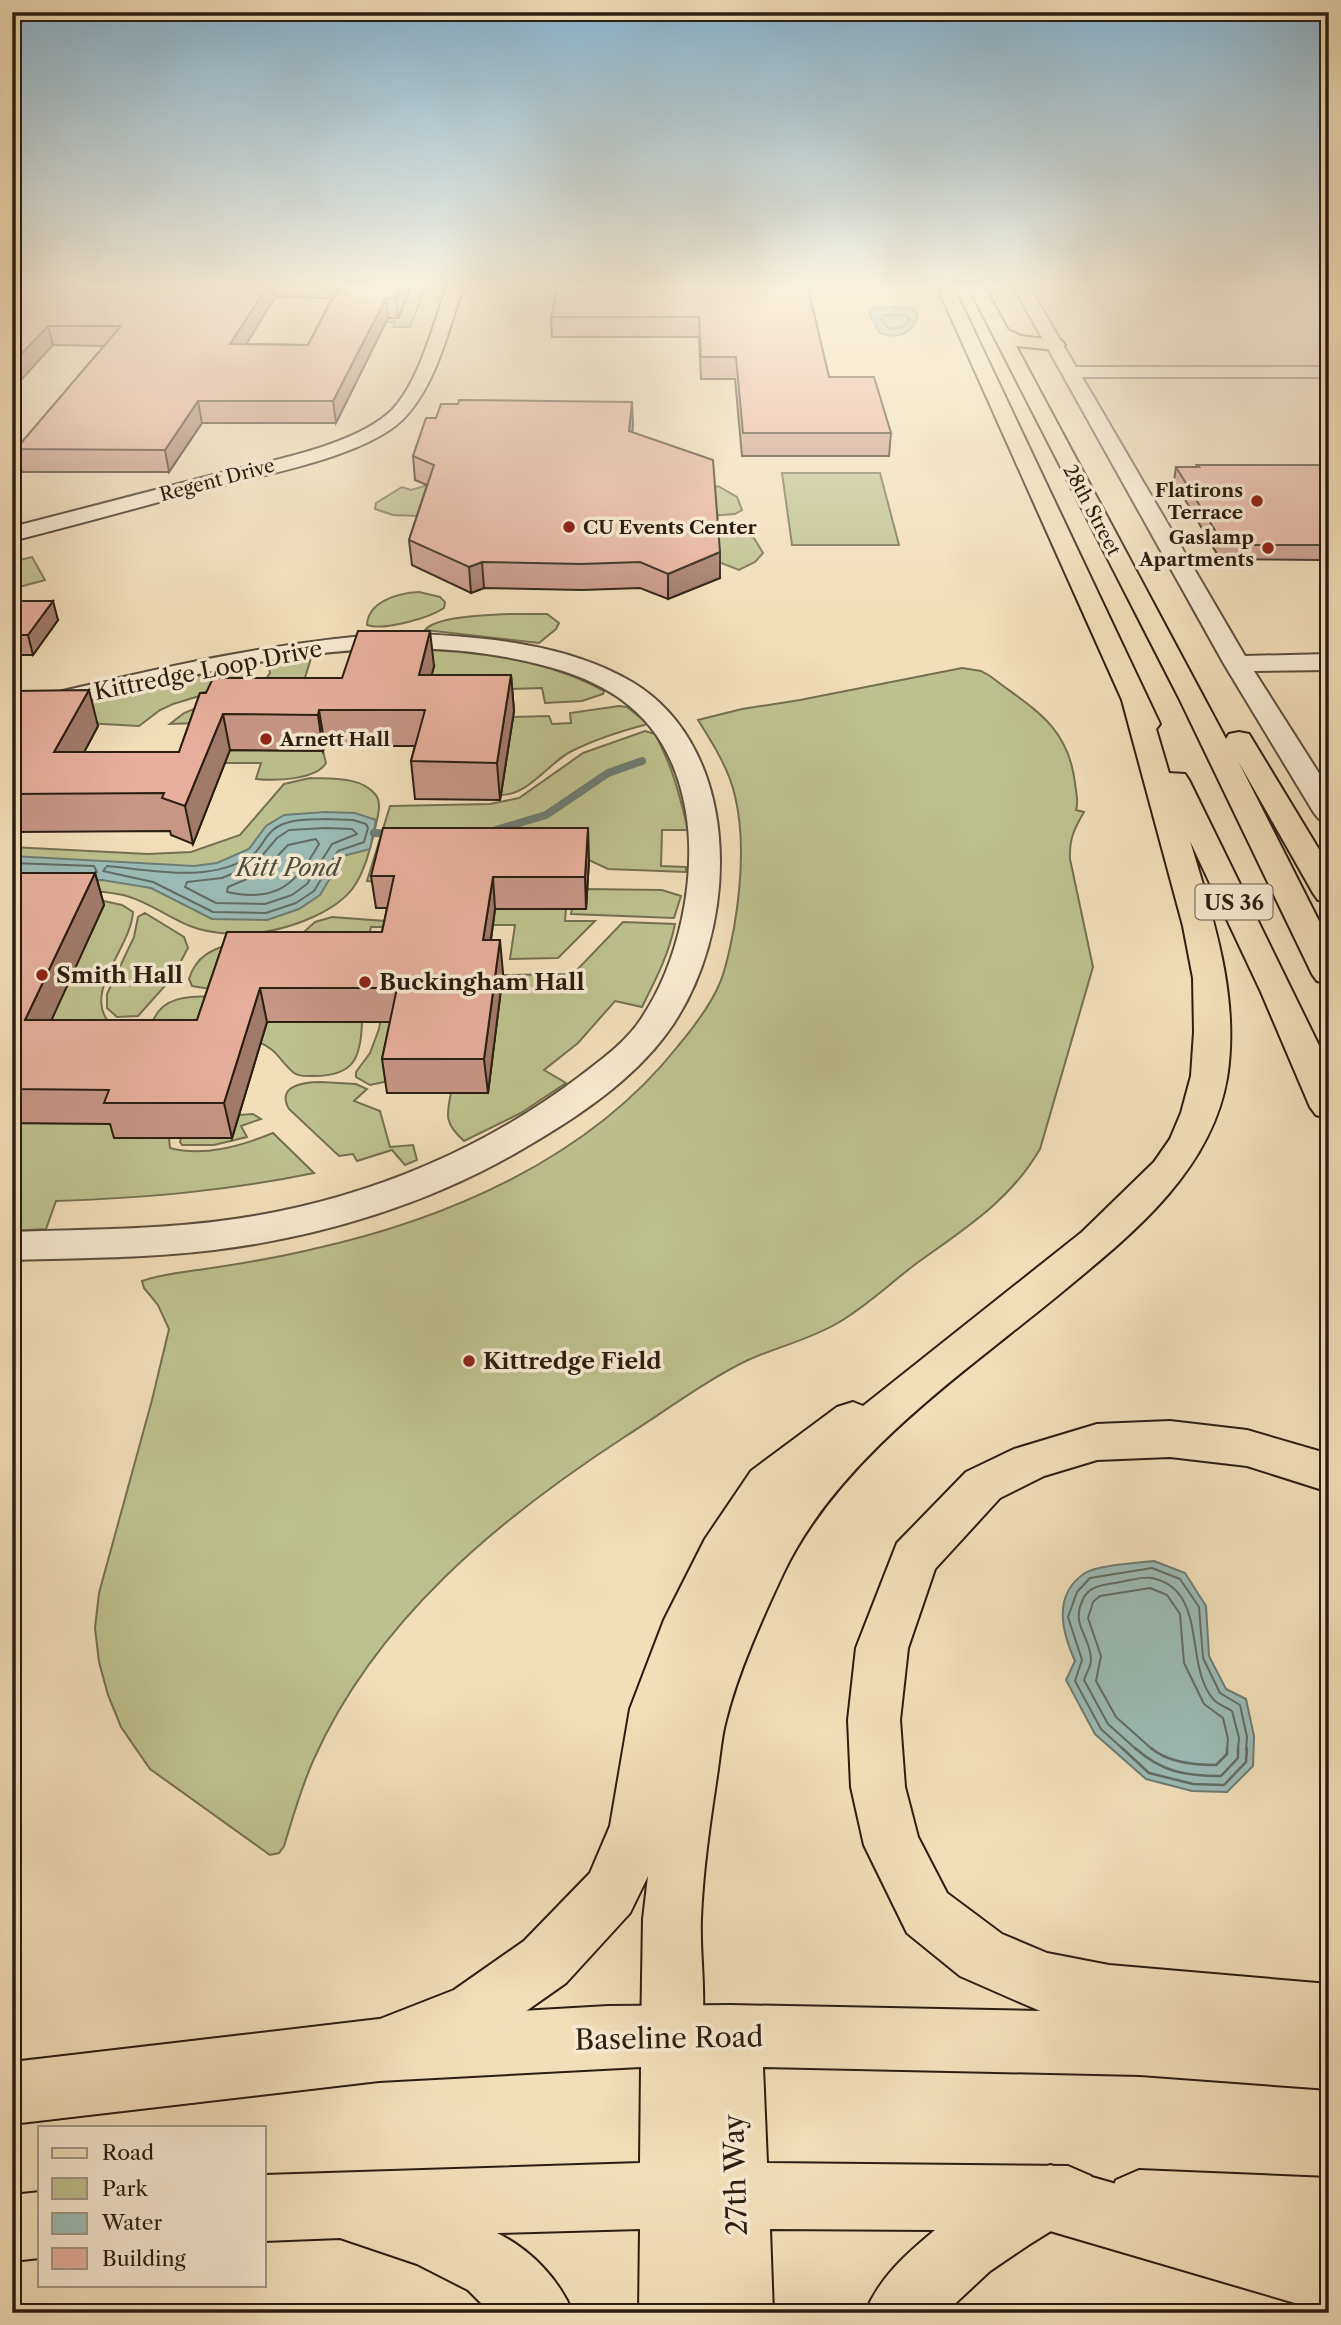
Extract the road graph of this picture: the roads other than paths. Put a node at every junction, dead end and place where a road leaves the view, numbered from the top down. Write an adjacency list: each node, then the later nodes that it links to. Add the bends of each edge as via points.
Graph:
1 (414, 392): 5 (street, Regent Drive, via 396,416 353,439 295,459)
2 (993, 392): 9 (main road, 28th Street / US 36)
3 (1032, 392): 8 (main road, 28th Street / US 36)
4 (1082, 392): 7 (street)
5 (12, 534)
6 (1329, 662): 7 (street)
7 (1237, 664): 11 (street)
8 (1192, 698): 12 (main road, via 1238,738); 13 (main road, US 36)
9 (1134, 701): 14 (main road, US 36, via 1278,992); 16 (main road, via 1210,978 1209,1076 1200,1113 1188,1142 1168,1171 1134,1205)
10 (12, 711): 15 (street, Kittredge Loop Drive, via 249,657 339,643 439,642 532,654 603,676 667,724 683,748 693,776 705,838 705,892 686,964 656,1024 613,1069 541,1124 467,1165 383,1196 284,1224 171,1241)
11 (1329, 813)
12 (1329, 892)
13 (1329, 974)
14 (1329, 1107)
15 (12, 1245)
16 (939, 1369): 19 (main road, via 848,1447 802,1501 765,1559 699,1720 672,1919); 20 (main road, via 883,1400 768,1484 722,1553 689,1620 656,1709 638,1826 610,1893 545,1962 484,2006)
17 (1329, 1473): 18 (main road, via 1247,1448 1170,1439 1097,1442 1030,1462 982,1485 914,1558 882,1648 874,1720 878,1787 892,1845 927,1913 981,1955 1045,1983 1109,1995)
18 (1329, 2014)
19 (701, 2037): 20 (main road, Baseline Road, via 487,2042); 21 (main road, Baseline Road, via 1140,2044); 23 (main road); 24 (main road, 27th Way)
20 (379, 2050): 22 (main road, Baseline Road)
21 (1329, 2058)
22 (12, 2093)
23 (673, 2195): 24 (main road); 26 (main road); 33 (main road)
24 (735, 2195): 25 (main road); 34 (main road, 27th Way)
25 (1050, 2198): 28 (main road); 31 (main road); 35 (main road, via 984,2237 921,2285)
26 (330, 2204): 27 (main road); 32 (main road, via 426,2234 492,2266)
27 (266, 2208)
28 (1329, 2211)
29 (38, 2225): 30 (main road)
30 (12, 2228)
31 (1329, 2279)
32 (539, 2313)
33 (673, 2313)
34 (739, 2313)
35 (899, 2313)

